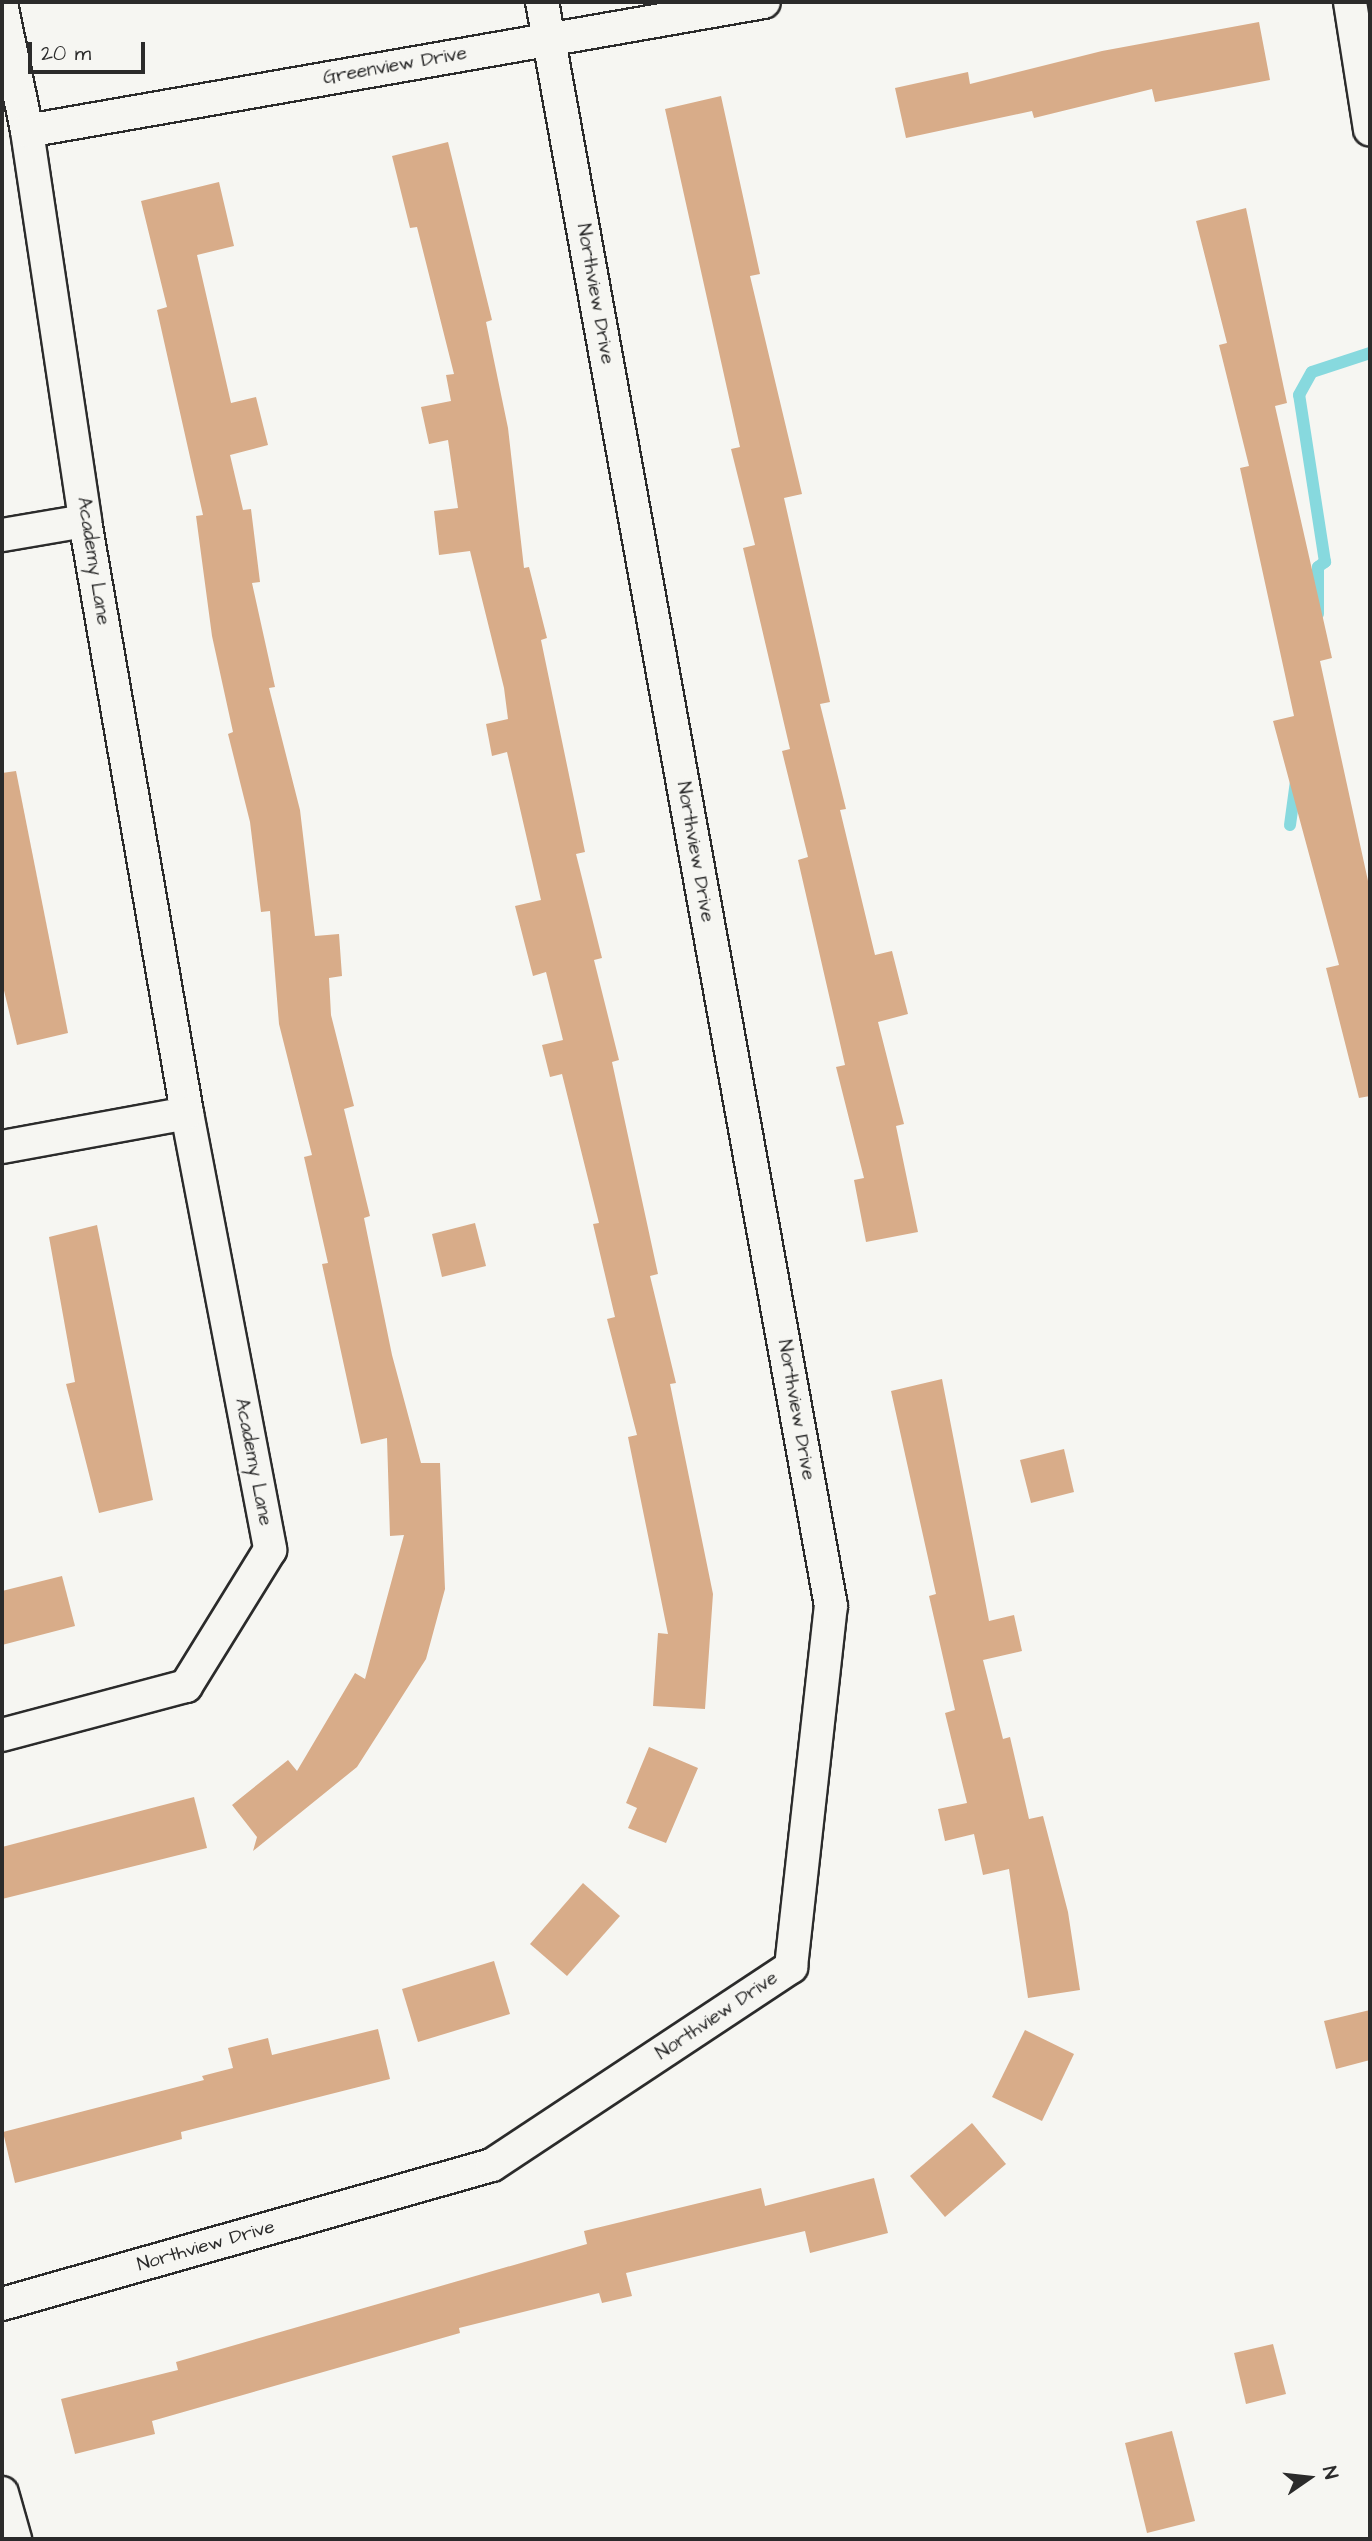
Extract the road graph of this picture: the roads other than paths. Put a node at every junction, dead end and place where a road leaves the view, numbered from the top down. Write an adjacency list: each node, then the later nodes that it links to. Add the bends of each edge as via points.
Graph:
1 (542, 2): 5 (street, Northview Drive)
2 (764, 2): 5 (street, Greenview Drive)
3 (1350, 2): 6 (street)
4 (2, 8): 7 (street, Academy Lane)
5 (549, 39): 7 (street, Greenview Drive); 13 (street, Northview Drive, via 831,1606 791,1966 492,2165)
6 (1370, 128)
7 (27, 131): 8 (street, Academy Lane)
8 (85, 521): 9 (street); 10 (street, Academy Lane)
9 (2, 535)
10 (187, 1113): 11 (street); 12 (street, Academy Lane, via 270,1550 186,1686)
11 (2, 1147)
12 (2, 1735)
13 (2, 2304)
14 (2, 2493): 15 (street)
15 (15, 2539)

